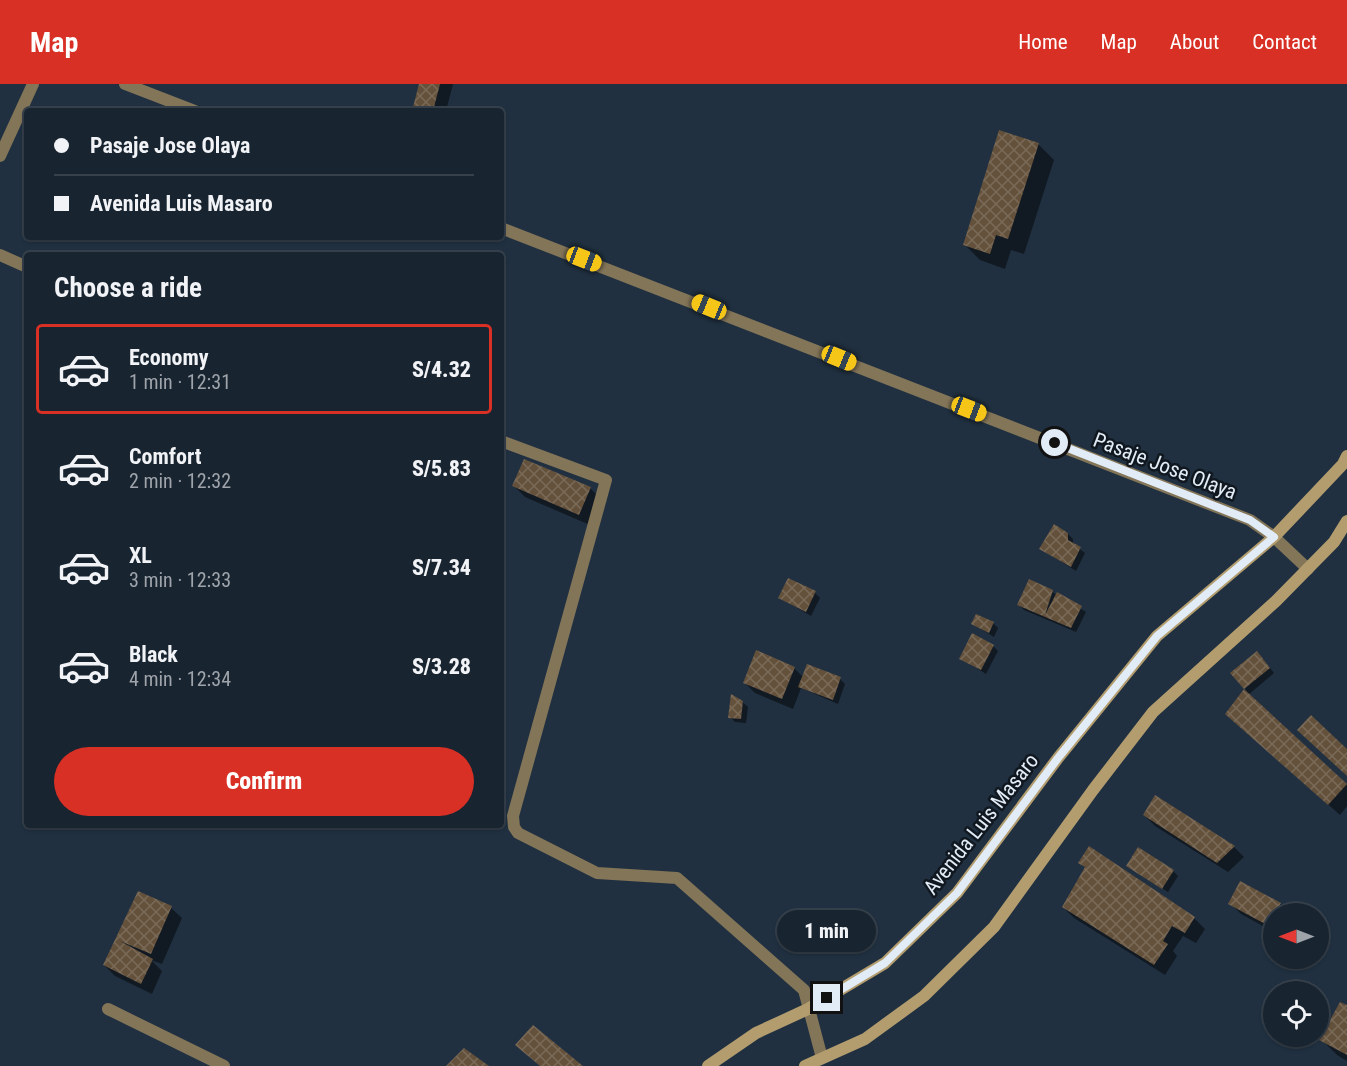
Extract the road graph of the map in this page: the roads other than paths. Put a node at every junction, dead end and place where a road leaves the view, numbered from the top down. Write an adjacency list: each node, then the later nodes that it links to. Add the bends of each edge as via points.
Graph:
1 (33, 84): 4 (street)
2 (125, 84): 3 (street)
3 (187, 108)
4 (0, 156)
5 (504, 229): 11 (street, Pasaje Jose Olaya, via 1250,520)
6 (0, 255): 7 (street)
7 (24, 266)
8 (504, 442): 14 (street, via 606,480 513,816 514,827 518,833 597,873 677,878 804,990)
9 (1347, 456): 11 (main road, Avenida Luis Masaro)
10 (1347, 521): 12 (main road, via 1334,542)
11 (1274, 537): 12 (street, Pasaje Jose Olaya); 14 (main road, Avenida Luis Masaro, via 1157,636 1058,758 957,893 885,963)
12 (1308, 568): 15 (main road, via 1153,712 994,927 924,996 865,1039)
13 (108, 1009): 16 (street)
14 (808, 1009): 15 (street); 17 (main road, Avenida Luis Masaro, via 756,1033)
15 (822, 1058): 18 (main road)
16 (224, 1066)
17 (708, 1066)
18 (805, 1066)

